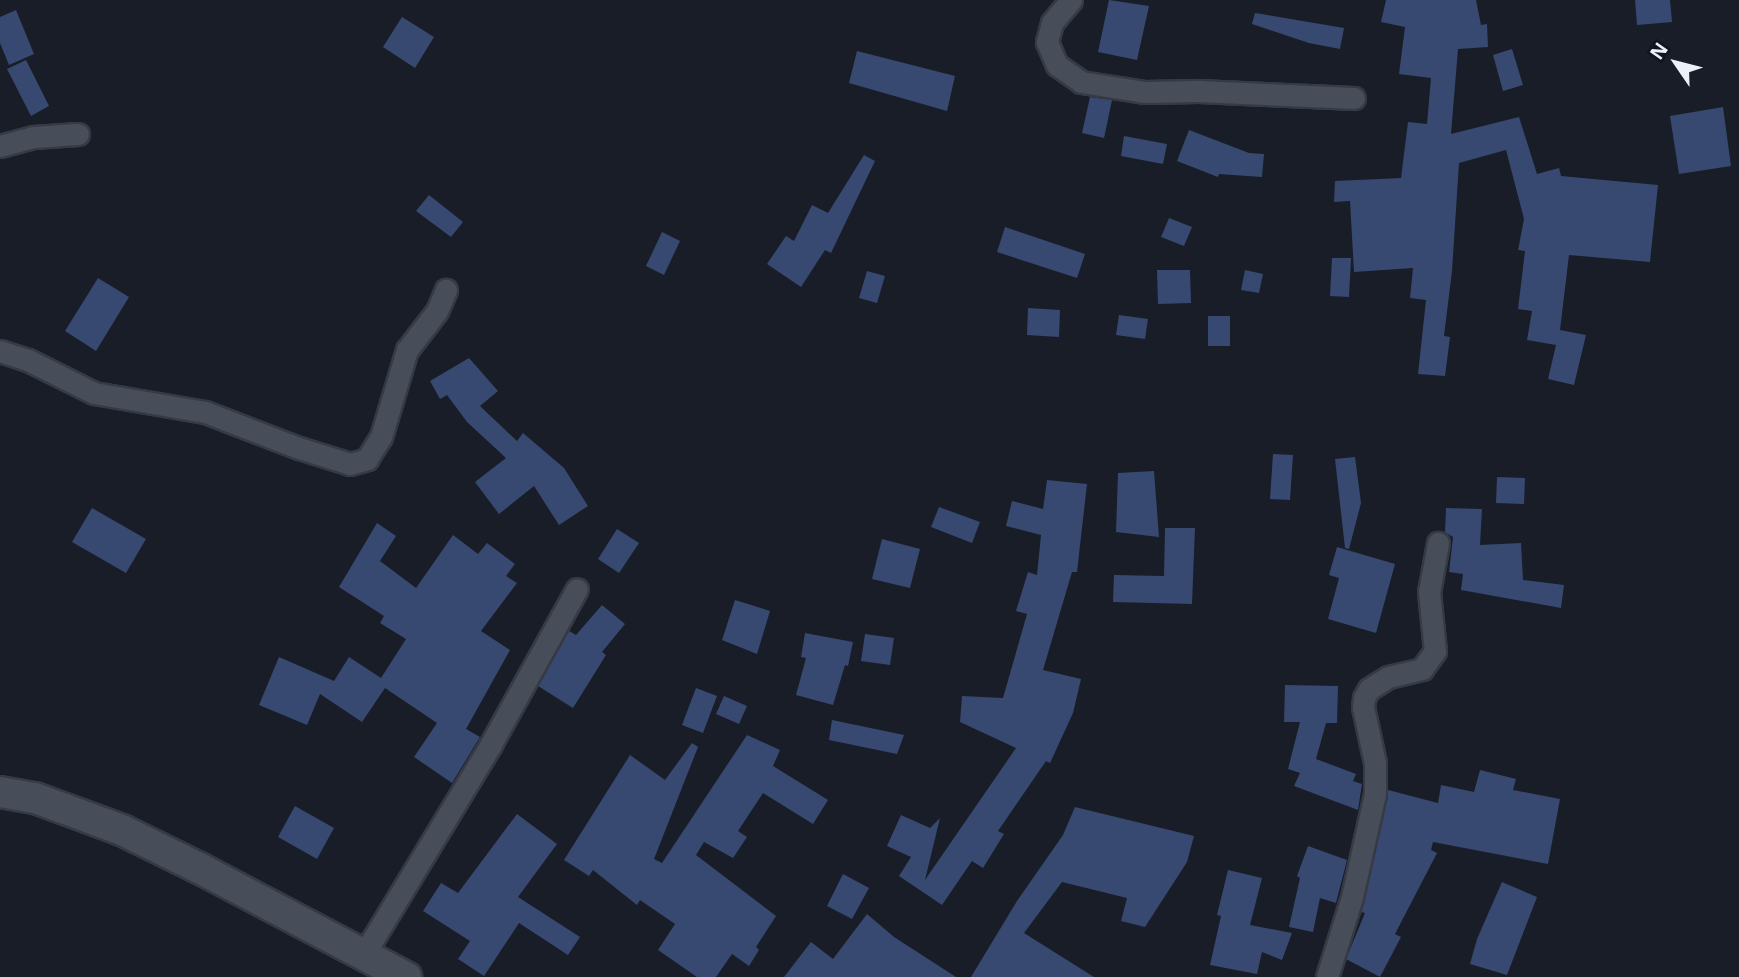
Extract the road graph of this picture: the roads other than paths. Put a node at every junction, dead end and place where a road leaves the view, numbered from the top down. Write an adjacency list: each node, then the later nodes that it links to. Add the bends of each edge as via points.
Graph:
1 (1071, 0): 2 (street, via 1052,23 1047,42 1057,65 1082,82 1145,93)
2 (1354, 98)
3 (78, 134): 4 (street)
4 (0, 146)
5 (446, 289): 6 (street, via 437,311 407,350 381,437 367,459 350,464 205,412 93,393)
6 (0, 351)
7 (1438, 543): 12 (street, via 1429,592 1435,651 1423,668 1388,677 1368,689 1364,698 1375,763 1375,794 1352,897)
8 (577, 589): 10 (street, via 491,744)
9 (0, 792): 10 (street, via 35,798 122,830)
10 (364, 954): 11 (street)
11 (407, 977)
12 (1327, 977)

